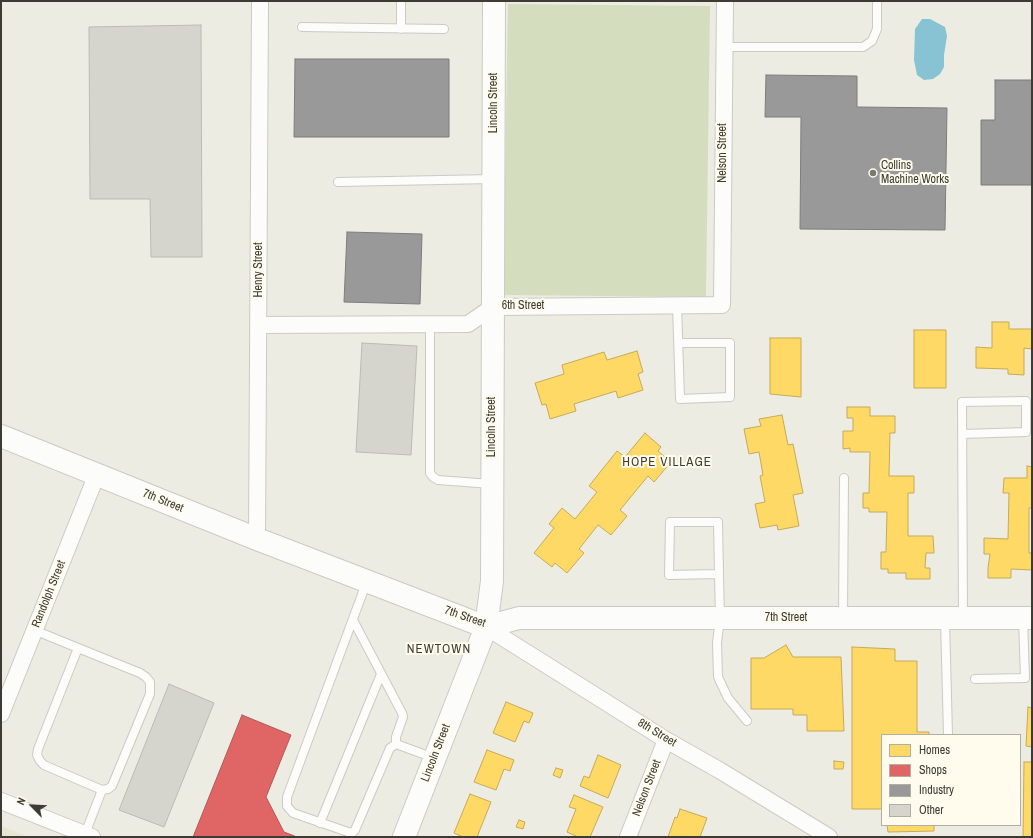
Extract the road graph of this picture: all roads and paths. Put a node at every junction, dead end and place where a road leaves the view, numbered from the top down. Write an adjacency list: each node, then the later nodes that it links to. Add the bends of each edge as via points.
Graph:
1 (260, 1): 16 (street, Henry Street)
2 (401, 1): 7 (lane)
3 (494, 1): 10 (street, Lincoln Street)
4 (725, 1): 9 (street, Nelson Street)
5 (877, 1): 9 (lane, via 877,29 872,41 863,47)
6 (302, 27): 7 (lane)
7 (401, 29): 8 (lane)
8 (444, 29)
9 (724, 47): 13 (street, Nelson Street)
10 (493, 179): 11 (lane); 14 (street, Lincoln Street)
11 (338, 182)
12 (677, 305): 13 (street, 6th Street); 14 (street, 6th Street); 17 (lane)
13 (722, 305)
14 (493, 307): 15 (street, 6th Street, via 468,324); 22 (street, Lincoln Street)
15 (430, 324): 16 (street, 6th Street); 22 (lane, via 430,472 438,480)
16 (258, 325): 23 (street, Henry Street)
17 (678, 343): 17 (lane, via 680,399 730,397 730,342)
18 (963, 434): 18 (lane, via 962,402 1026,401 1026,432); 28 (lane)
19 (1, 436): 20 (street, 7th Street)
20 (97, 474): 23 (street, 7th Street); 32 (street, Randolph Street)
21 (844, 478): 27 (lane)
22 (492, 484): 31 (street, Lincoln Street, via 492,581)
23 (257, 539): 25 (street, 7th Street)
24 (719, 574): 24 (lane, via 718,522 670,522 669,575); 26 (lane)
25 (368, 581): 30 (lane); 31 (street, 7th Street)
26 (720, 618): 27 (street, 7th Street); 31 (street, 7th Street, via 519,618); 38 (lane, via 717,643 718,677 728,698)
27 (843, 618): 28 (street, 7th Street)
28 (954, 618): 29 (street, 7th Street); 39 (lane)
29 (1027, 618): 35 (lane)
30 (353, 620): 34 (lane); 45 (lane, via 287,797 287,806 293,813)
31 (486, 627): 40 (street, 8th Street); 42 (street, Lincoln Street)
32 (34, 630): 33 (lane); 37 (street, Randolph Street)
33 (78, 648): 43 (lane, via 37,755 44,765); 43 (lane, via 140,673 150,682 150,694 112,786)
34 (381, 674): 41 (lane, via 403,717); 45 (lane)
35 (1028, 678): 36 (lane)
36 (975, 679)
37 (1, 714)
38 (747, 721)
39 (948, 734)
40 (666, 740): 48 (street, Nelson Street); 49 (street, 8th Street)
41 (396, 744): 42 (lane); 45 (lane, via 390,748 355,830 352,833)
42 (434, 758): 47 (street, Lincoln Street)
43 (102, 790): 46 (lane)
44 (1, 800): 46 (street)
45 (320, 823)
46 (89, 836)
47 (404, 837)
48 (628, 837)
49 (829, 837)

